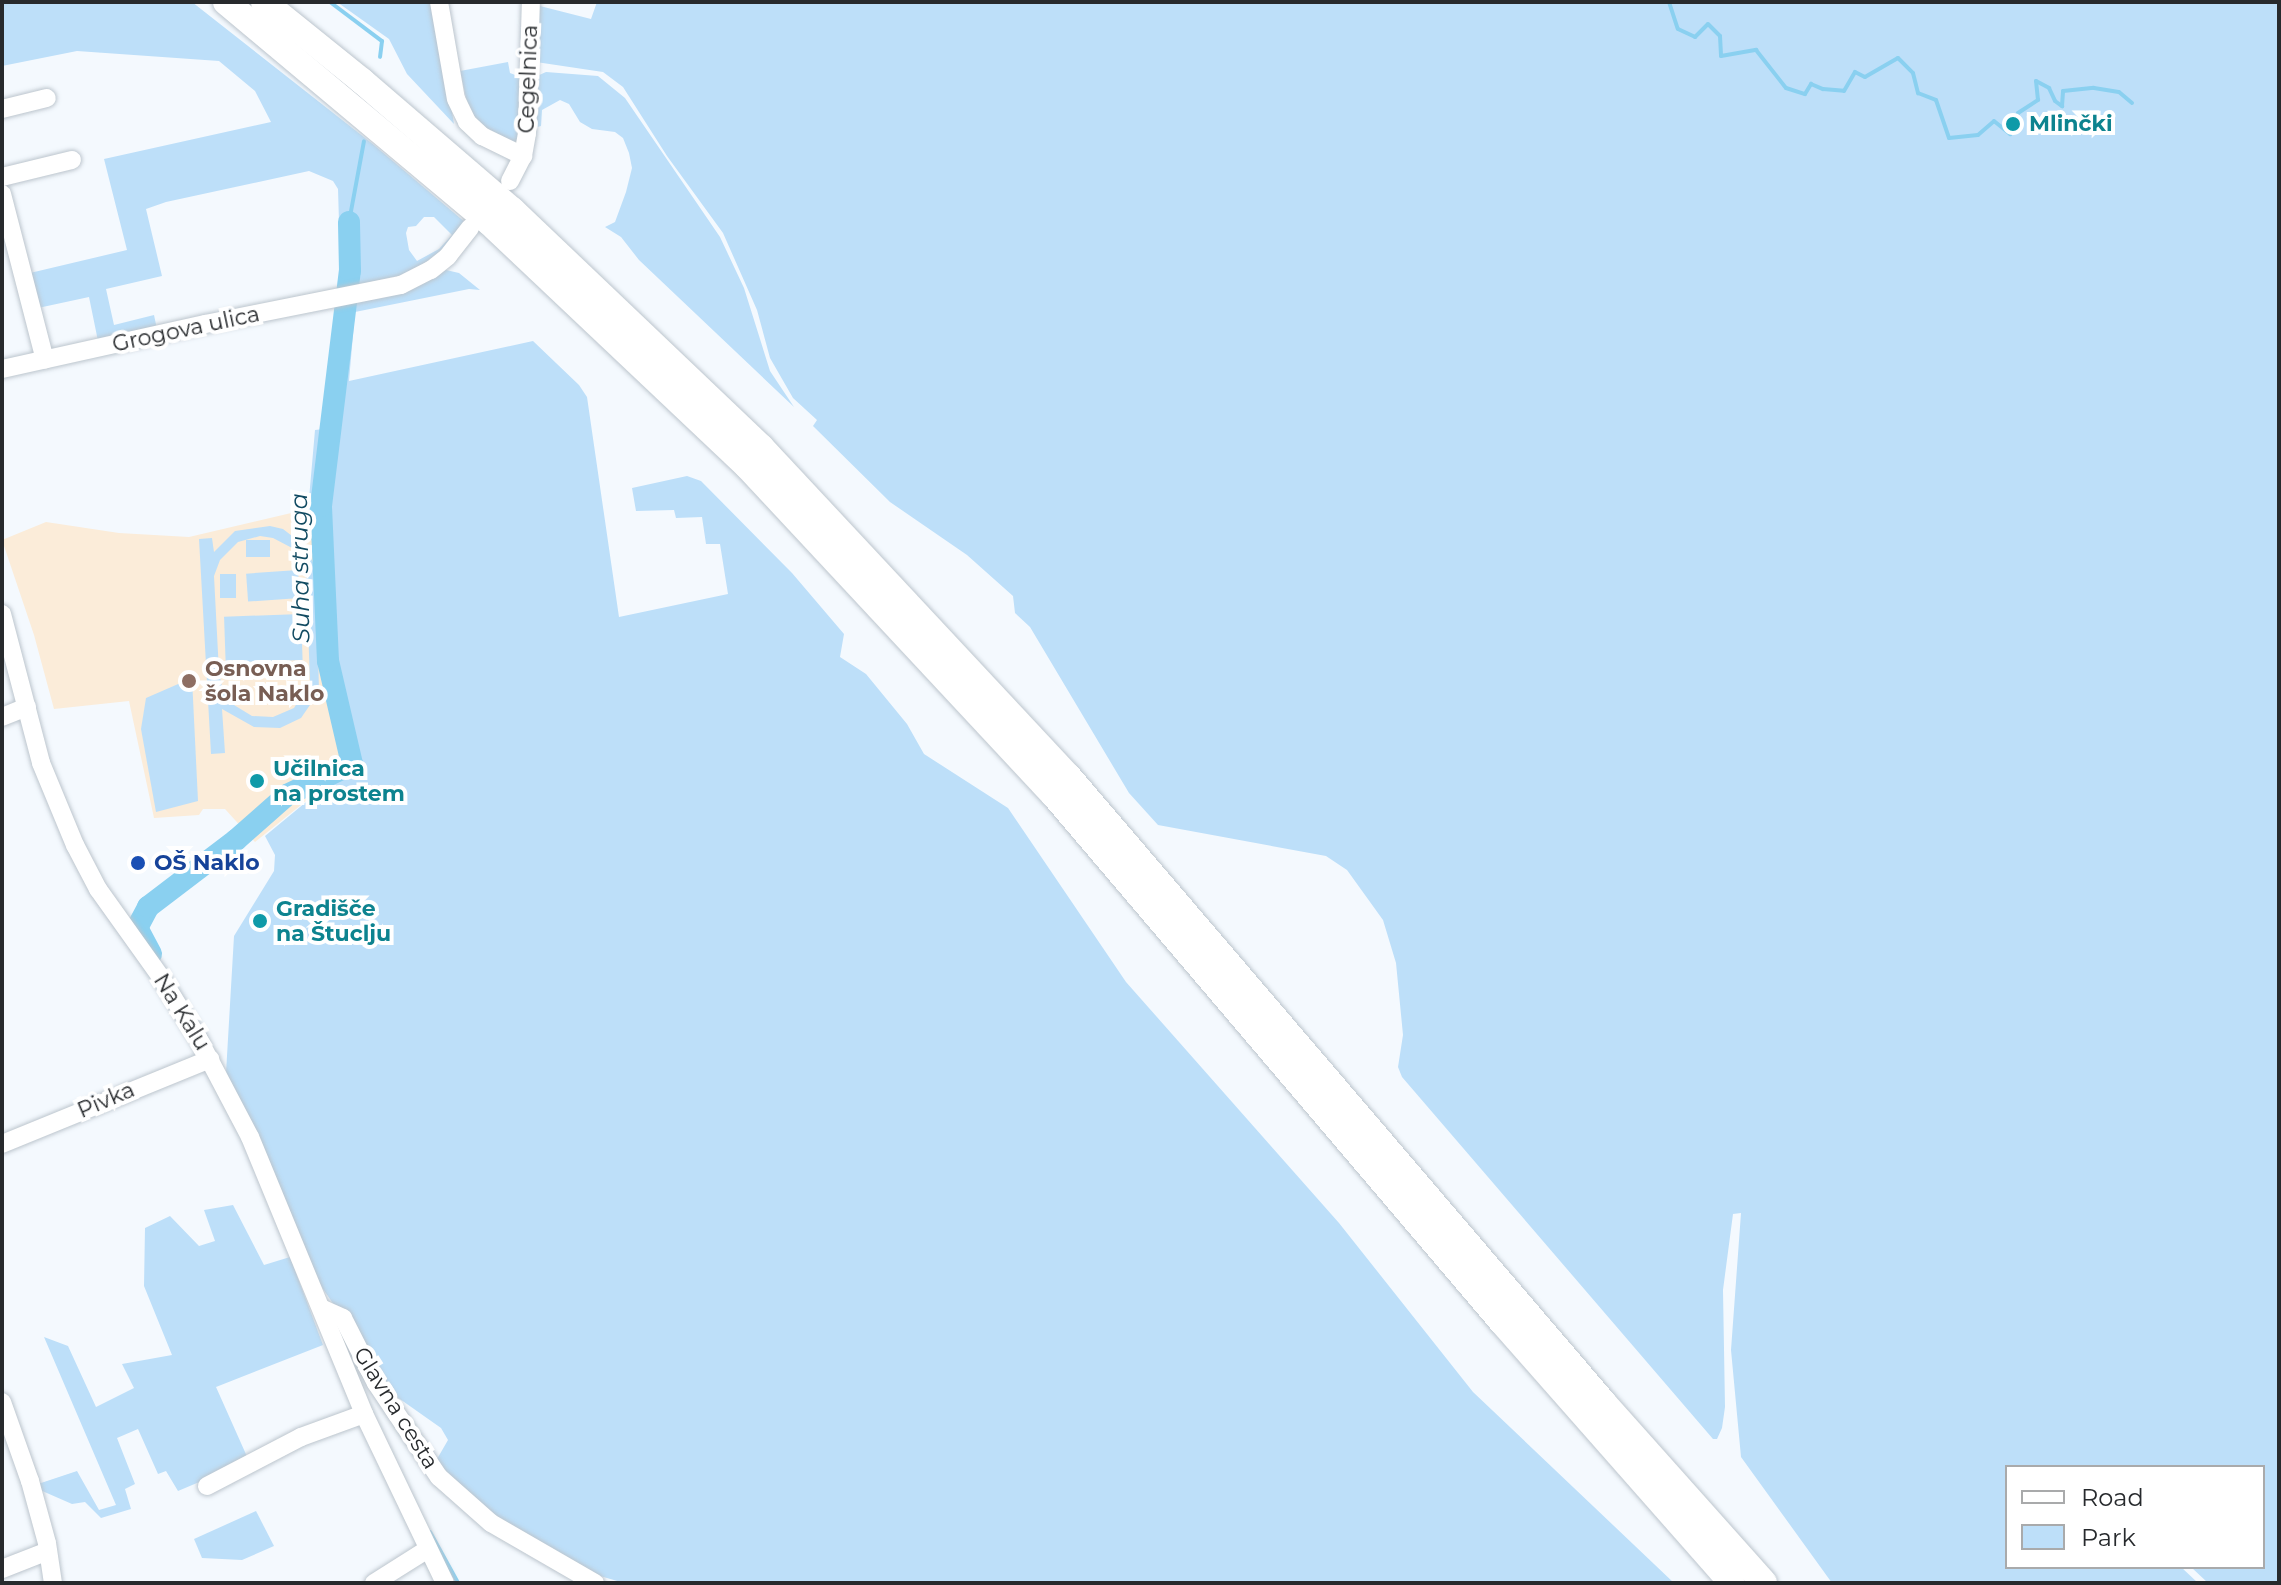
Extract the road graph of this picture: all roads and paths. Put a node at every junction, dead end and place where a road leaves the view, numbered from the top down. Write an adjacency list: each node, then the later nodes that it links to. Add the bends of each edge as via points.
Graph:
1 (226, 2): 33 (highway, via 490,223 747,466 1054,795 1502,1322)
2 (264, 2): 34 (highway, via 512,210 761,447 1068,776 1592,1390)
3 (439, 2): 7 (street, Cegelnica, via 456,99 467,122 482,136)
4 (531, 2): 7 (street, Cegelnica)
5 (47, 98): 6 (street)
6 (2, 109)
7 (523, 156): 10 (street, Cegelnica)
8 (72, 160): 9 (street)
9 (2, 177)
10 (510, 181)
11 (2, 194): 13 (street)
12 (470, 228): 13 (street, Grogova ulica, via 448,256 401,285)
13 (45, 360): 14 (street, Grogova ulica)
14 (2, 369)
15 (2, 614): 16 (street, Na Kalu)
16 (27, 707): 17 (street); 18 (street, Na Kalu, via 41,763 75,845 98,889)
17 (2, 717)
18 (186, 1018): 19 (street, Na Kalu); 20 (street, via 192,1050)
19 (210, 1059): 20 (street, Pivka); 22 (street, Na Kalu, via 250,1137)
20 (184, 1067): 21 (street, Pivka)
21 (2, 1144)
22 (323, 1309): 24 (street, Na Kalu); 32 (street, Glavna cesta, via 343,1318 376,1383 439,1477 491,1523)
23 (2, 1402): 27 (street)
24 (364, 1414): 25 (street, via 301,1437); 26 (street, Na Kalu)
25 (207, 1486)
26 (428, 1549): 30 (street); 31 (street, Na Kalu)
27 (48, 1551): 28 (street); 29 (street)
28 (2, 1569)
29 (53, 1583)
30 (374, 1583)
31 (445, 1583)
32 (595, 1583)
33 (1732, 1583)
34 (1764, 1583)

